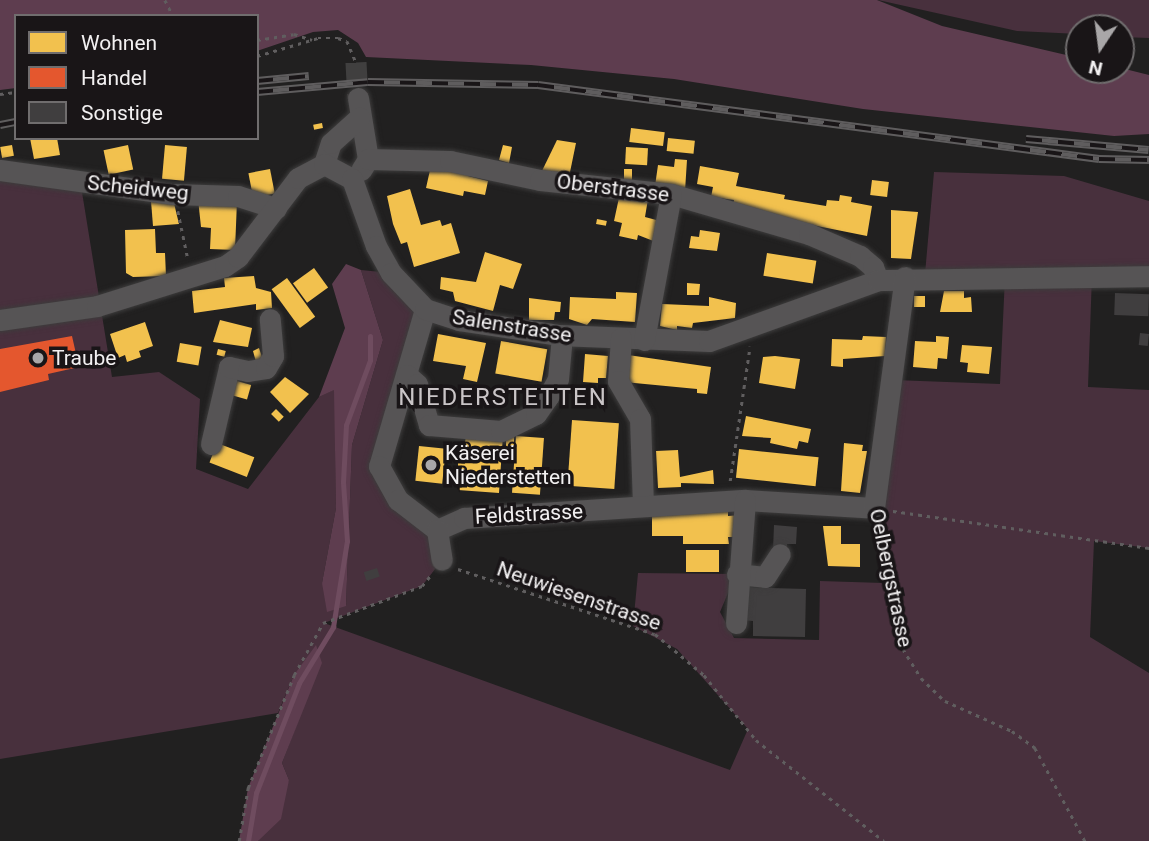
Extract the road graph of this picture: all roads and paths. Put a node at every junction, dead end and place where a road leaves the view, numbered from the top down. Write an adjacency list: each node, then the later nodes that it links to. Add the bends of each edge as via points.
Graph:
1 (259, 40): 2 (path, via 294,34)
2 (312, 40): 3 (path); 4 (path, via 346,41)
3 (259, 55)
4 (356, 62)
5 (368, 159): 6 (street, via 358,108 331,143); 8 (street); 10 (street, Oberstrasse, via 450,161 540,180)
6 (324, 164): 8 (street); 11 (street, via 298,178)
7 (0, 170): 9 (street, Scheidweg)
8 (352, 180): 16 (street, Salenstrasse, via 391,273)
9 (173, 194): 11 (street, Scheidweg, via 238,196); 12 (path)
10 (671, 194): 15 (street, Oberstrasse, via 809,234 860,256 873,267); 22 (street)
11 (276, 208): 12 (street, via 238,257)
12 (191, 276): 18 (street, via 97,306)
13 (1149, 276): 14 (street, Salenstrasse)
14 (905, 277): 15 (street, Salenstrasse); 27 (street, Oelbergstrasse)
15 (878, 280): 19 (street, Salenstrasse)
16 (425, 309): 20 (street, Salenstrasse, via 459,320); 23 (street)
17 (270, 319): 24 (street, via 273,356 266,368 229,367)
18 (0, 320)
19 (752, 329): 22 (street, Salenstrasse, via 709,341); 25 (path)
20 (562, 336): 21 (street, Salenstrasse); 23 (street, via 558,379 548,397 536,414 501,431 429,425 418,384)
21 (621, 338): 22 (street, Salenstrasse); 26 (street, via 618,381 640,419)
22 (645, 340)
23 (407, 375): 28 (street, via 379,466 398,500)
24 (211, 444)
25 (736, 501): 26 (street, Feldstrasse); 27 (street, Feldstrasse); 32 (street)
26 (643, 506): 28 (street, Feldstrasse, via 464,518)
27 (873, 508): 29 (path); 36 (path, Oelbergstrasse, via 903,649 920,678 945,701 1012,731 1035,748)
28 (437, 530): 31 (street)
29 (1149, 548)
30 (780, 554): 32 (street, via 765,577)
31 (442, 560): 34 (path, via 422,586 323,623 294,675 248,788); 35 (path, Neuwiesenstrasse, via 465,574 666,641 704,675 757,740)
32 (737, 574): 33 (street)
33 (736, 624)
34 (240, 841)
35 (884, 841)
36 (1085, 841)

